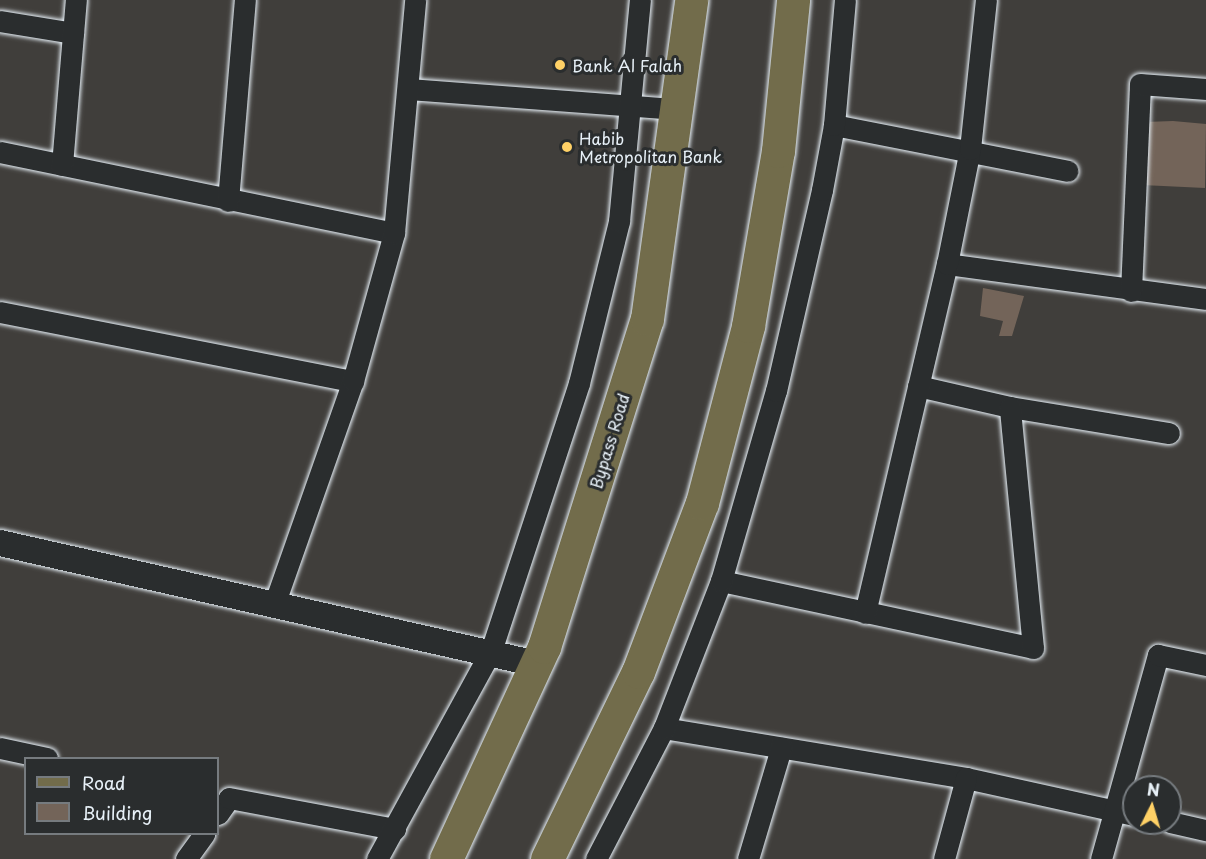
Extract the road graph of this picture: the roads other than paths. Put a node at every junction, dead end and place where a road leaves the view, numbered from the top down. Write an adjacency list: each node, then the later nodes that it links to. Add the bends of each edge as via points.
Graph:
1 (76, 0): 10 (street)
2 (245, 0): 20 (street)
3 (415, 0): 11 (street)
4 (640, 0): 13 (street)
5 (691, 0): 14 (main road, Bypass Road)
6 (793, 0): 53 (main road, via 778,151 748,326 702,503 638,672)
7 (845, 0): 15 (street)
8 (986, 0): 16 (street)
9 (0, 21): 10 (street)
10 (73, 33): 18 (street)
11 (409, 88): 13 (street); 21 (street)
12 (1206, 89): 23 (street, via 1140,84)
13 (632, 105): 14 (street); 34 (street, via 619,221 606,285 579,382)
14 (676, 109): 35 (main road, Bypass Road, via 647,319)
15 (834, 125): 16 (street); 31 (street, via 776,392)
16 (970, 149): 19 (street); 22 (street)
17 (0, 152): 18 (street)
18 (62, 165): 20 (street)
19 (1068, 171)
20 (228, 201): 21 (street)
21 (394, 233): 26 (street)
22 (947, 264): 23 (street); 27 (street)
23 (1131, 291): 24 (street)
24 (1206, 298)
25 (0, 312): 26 (street)
26 (354, 381): 32 (street)
27 (918, 386): 28 (street); 33 (street)
28 (1010, 407): 29 (street); 33 (street, via 1033,648)
29 (1169, 433)
30 (0, 543): 32 (street)
31 (721, 581): 33 (street); 37 (street)
32 (275, 602): 34 (street)
33 (865, 613)
34 (491, 651): 35 (street); 47 (street)
35 (537, 664): 50 (main road, Bypass Road)
36 (1206, 665): 41 (street, via 1158,655)
37 (664, 728): 39 (street); 54 (street)
38 (0, 748): 40 (street)
39 (781, 748): 42 (street); 55 (street)
40 (38, 757)
41 (1132, 775)
42 (966, 778): 44 (street); 56 (street)
43 (221, 802): 47 (street)
44 (1122, 813)
45 (1122, 817): 57 (street)
46 (1182, 825): 48 (street)
47 (395, 829): 52 (street)
48 (1206, 830)
49 (203, 835): 51 (street)
50 (448, 858)
51 (186, 859)
52 (377, 859)
53 (547, 859)
54 (596, 859)
55 (748, 859)
56 (944, 859)
57 (1101, 859)

